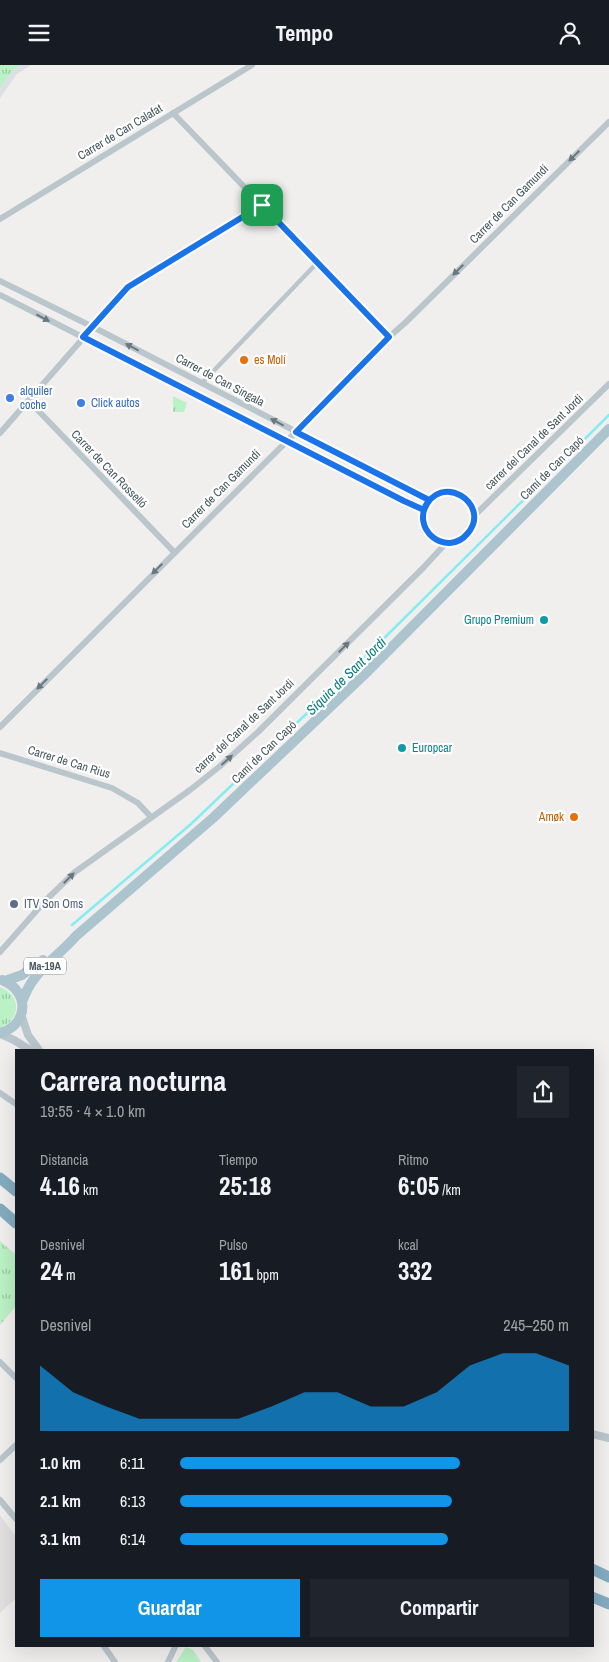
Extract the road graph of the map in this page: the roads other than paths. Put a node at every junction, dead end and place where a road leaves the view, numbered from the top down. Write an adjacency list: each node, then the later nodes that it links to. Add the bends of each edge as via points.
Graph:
1 (252, 65): 2 (street, Carrer de Can Calafat)
2 (173, 113): 4 (street); 5 (street, Carrer de Can Calafat)
3 (609, 122): 11 (street, Carrer de Can Gamundí, one-way to 11)
4 (262, 205): 6 (street); 9 (street, via 128,287)
5 (0, 219)
6 (317, 263): 11 (street); 12 (street)
7 (0, 281): 9 (street, Carrer de Can Singala)
8 (0, 295): 10 (street, Carrer de Can Singala, one-way to 10)
9 (93, 327): 10 (street); 12 (street, Carrer de Can Singala, one-way to 9)
10 (83, 337): 14 (street); 18 (street, Carrer de Can Singala)
11 (389, 337): 16 (street, Carrer de Can Gamundí)
12 (202, 383): 16 (street, Carrer de Can Singala, one-way to 12)
13 (609, 385): 21 (street, carrer del Canal de Sant Jordi)
14 (29, 401): 17 (street); 23 (street, Carrer de Can Rosselló)
15 (609, 429): 27 (main road, Camí de Can Capó / Ma-19A, via 368,671 213,818)
16 (296, 432): 18 (street, Carrer de Can Gamundí); 19 (street, Carrer de Can Singala)
17 (0, 433)
18 (287, 441): 20 (street, Carrer de Can Singala); 23 (street, Carrer de Can Gamundí)
19 (429, 500): 20 (street); 21 (street, via 436,494 453,492 468,500)
20 (424, 510): 22 (street, via 422,517 427,531 432,537)
21 (474, 516): 22 (street, via 473,525 463,538)
22 (447, 543): 26 (street, carrer del Canal de Sant Jordi, one-way to 22, via 219,767 258,732)
23 (174, 552): 24 (street, Carrer de Can Gamundí, one-way to 24)
24 (0, 727)
25 (0, 753): 26 (street, Carrer de Can Rius, via 112,788 138,803)
26 (151, 817): 28 (street, carrer del Canal de Sant Jordi, one-way to 26, via 75,872)
27 (76, 936): 29 (main road, Camí de Can Capó / Ma-19A, via 26,973); 30 (main road, Camí de Can Capó / Ma-19A, via 34,976)
28 (0, 952)
29 (2, 979): 30 (main road, via 16,989)
30 (22, 1001): 31 (main road)
31 (21, 1014): 32 (main road, via 14,1026); 34 (street, via 28,1035)
32 (0, 1034): 33 (street)
33 (28, 1049)
34 (38, 1049)
35 (0, 1093): 36 (street)
36 (15, 1103)
37 (0, 1178): 38 (highway)
38 (15, 1190)
39 (0, 1209): 40 (highway)
40 (15, 1222)
41 (0, 1362): 42 (street)
42 (15, 1377)
43 (594, 1434): 44 (street)
44 (609, 1438)
45 (15, 1446): 46 (street)
46 (0, 1460)
47 (0, 1500): 48 (street)
48 (15, 1518)
49 (594, 1570): 50 (highway)
50 (609, 1577)
51 (594, 1598): 52 (highway)
52 (609, 1604)
53 (104, 1647): 56 (street)
54 (175, 1647): 57 (street)
55 (206, 1647): 58 (street)
56 (115, 1662)
57 (168, 1662)
58 (217, 1662)

